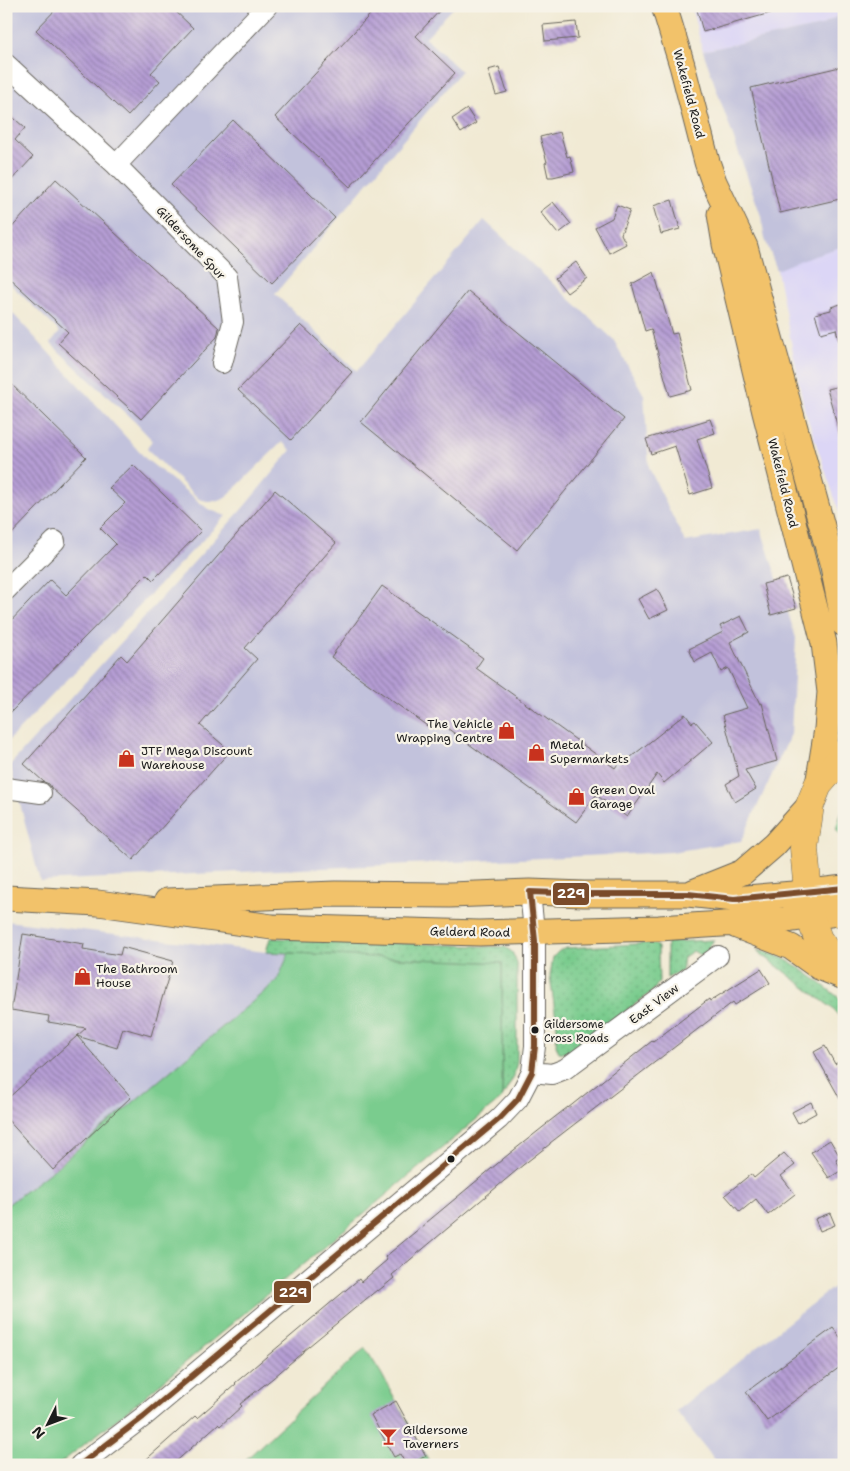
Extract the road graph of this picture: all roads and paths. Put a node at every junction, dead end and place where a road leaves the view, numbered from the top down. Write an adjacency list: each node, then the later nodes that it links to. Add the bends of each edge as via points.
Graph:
1 (267, 6): 4 (street)
2 (664, 6): 5 (main road, Wakefield Road, via 714,182 725,244)
3 (6, 64): 4 (street, Gildersome Spur)
4 (116, 165): 6 (street, Gildersome Spur, via 227,277 233,322)
5 (747, 292): 9 (main road, Wakefield Road, via 833,566); 13 (main road, Wakefield Road, via 765,412 824,643 830,692 828,729)
6 (222, 363)
7 (55, 540): 8 (street)
8 (6, 590)
9 (844, 624)
10 (844, 755): 13 (highway)
11 (6, 788): 12 (street)
12 (41, 793)
13 (814, 795): 16 (main road, via 774,844 743,872); 19 (highway, via 804,848)
14 (844, 888): 19 (main road, Gelderd Road)
15 (530, 892): 16 (main road, Gelderd Road); 18 (main road, Gelderd Road, via 335,894); 22 (street)
16 (688, 894): 19 (main road, Gelderd Road)
17 (6, 898): 18 (main road, Gelderd Road)
18 (98, 903): 22 (main road, Gelderd Road, via 272,927)
19 (809, 904): 20 (main road, Gelderd Road); 21 (main road, Gelderd Road, via 785,920); 24 (highway, via 818,939)
20 (844, 912)
21 (730, 923): 22 (main road, Gelderd Road); 24 (main road, via 791,947 819,968)
22 (534, 932): 25 (street, via 535,1046)
23 (718, 956): 25 (street, East View, via 696,967 565,1069 552,1074)
24 (844, 975)
25 (532, 1072): 26 (street, via 518,1098 499,1118 143,1417)
26 (80, 1465)

